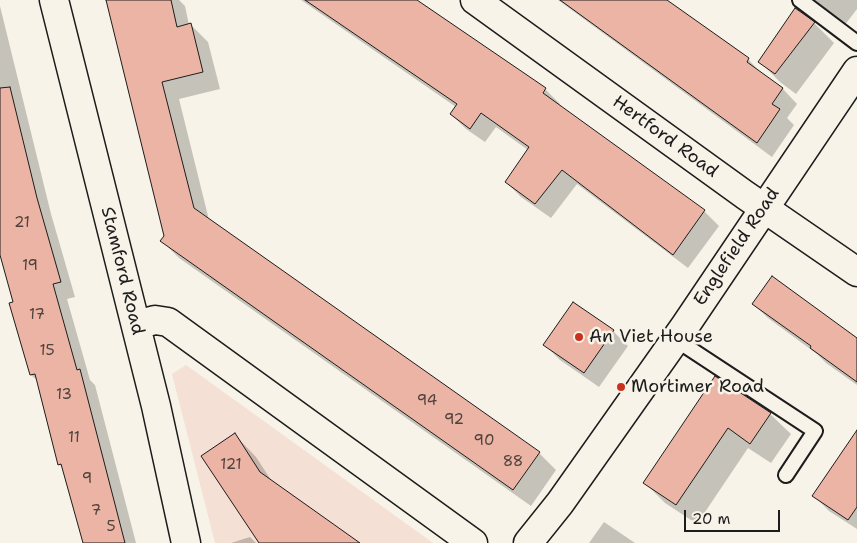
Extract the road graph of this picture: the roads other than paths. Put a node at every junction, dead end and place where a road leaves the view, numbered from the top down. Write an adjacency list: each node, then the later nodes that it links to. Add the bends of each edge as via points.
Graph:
1 (54, 0): 8 (street, Stamford Road)
2 (475, 0): 6 (street, Hertford Road)
3 (800, 0): 4 (lane)
4 (857, 43)
5 (857, 71): 6 (street, Englefield Road)
6 (764, 208): 7 (street, Hertford Road); 9 (street, Englefield Road)
7 (857, 272)
8 (136, 325): 11 (street, Stamford Road); 12 (street, via 155,320 168,322)
9 (675, 339): 10 (lane, via 816,431); 13 (street, Englefield Road, via 560,504)
10 (786, 475)
11 (186, 543)
12 (473, 543)
13 (528, 543)

